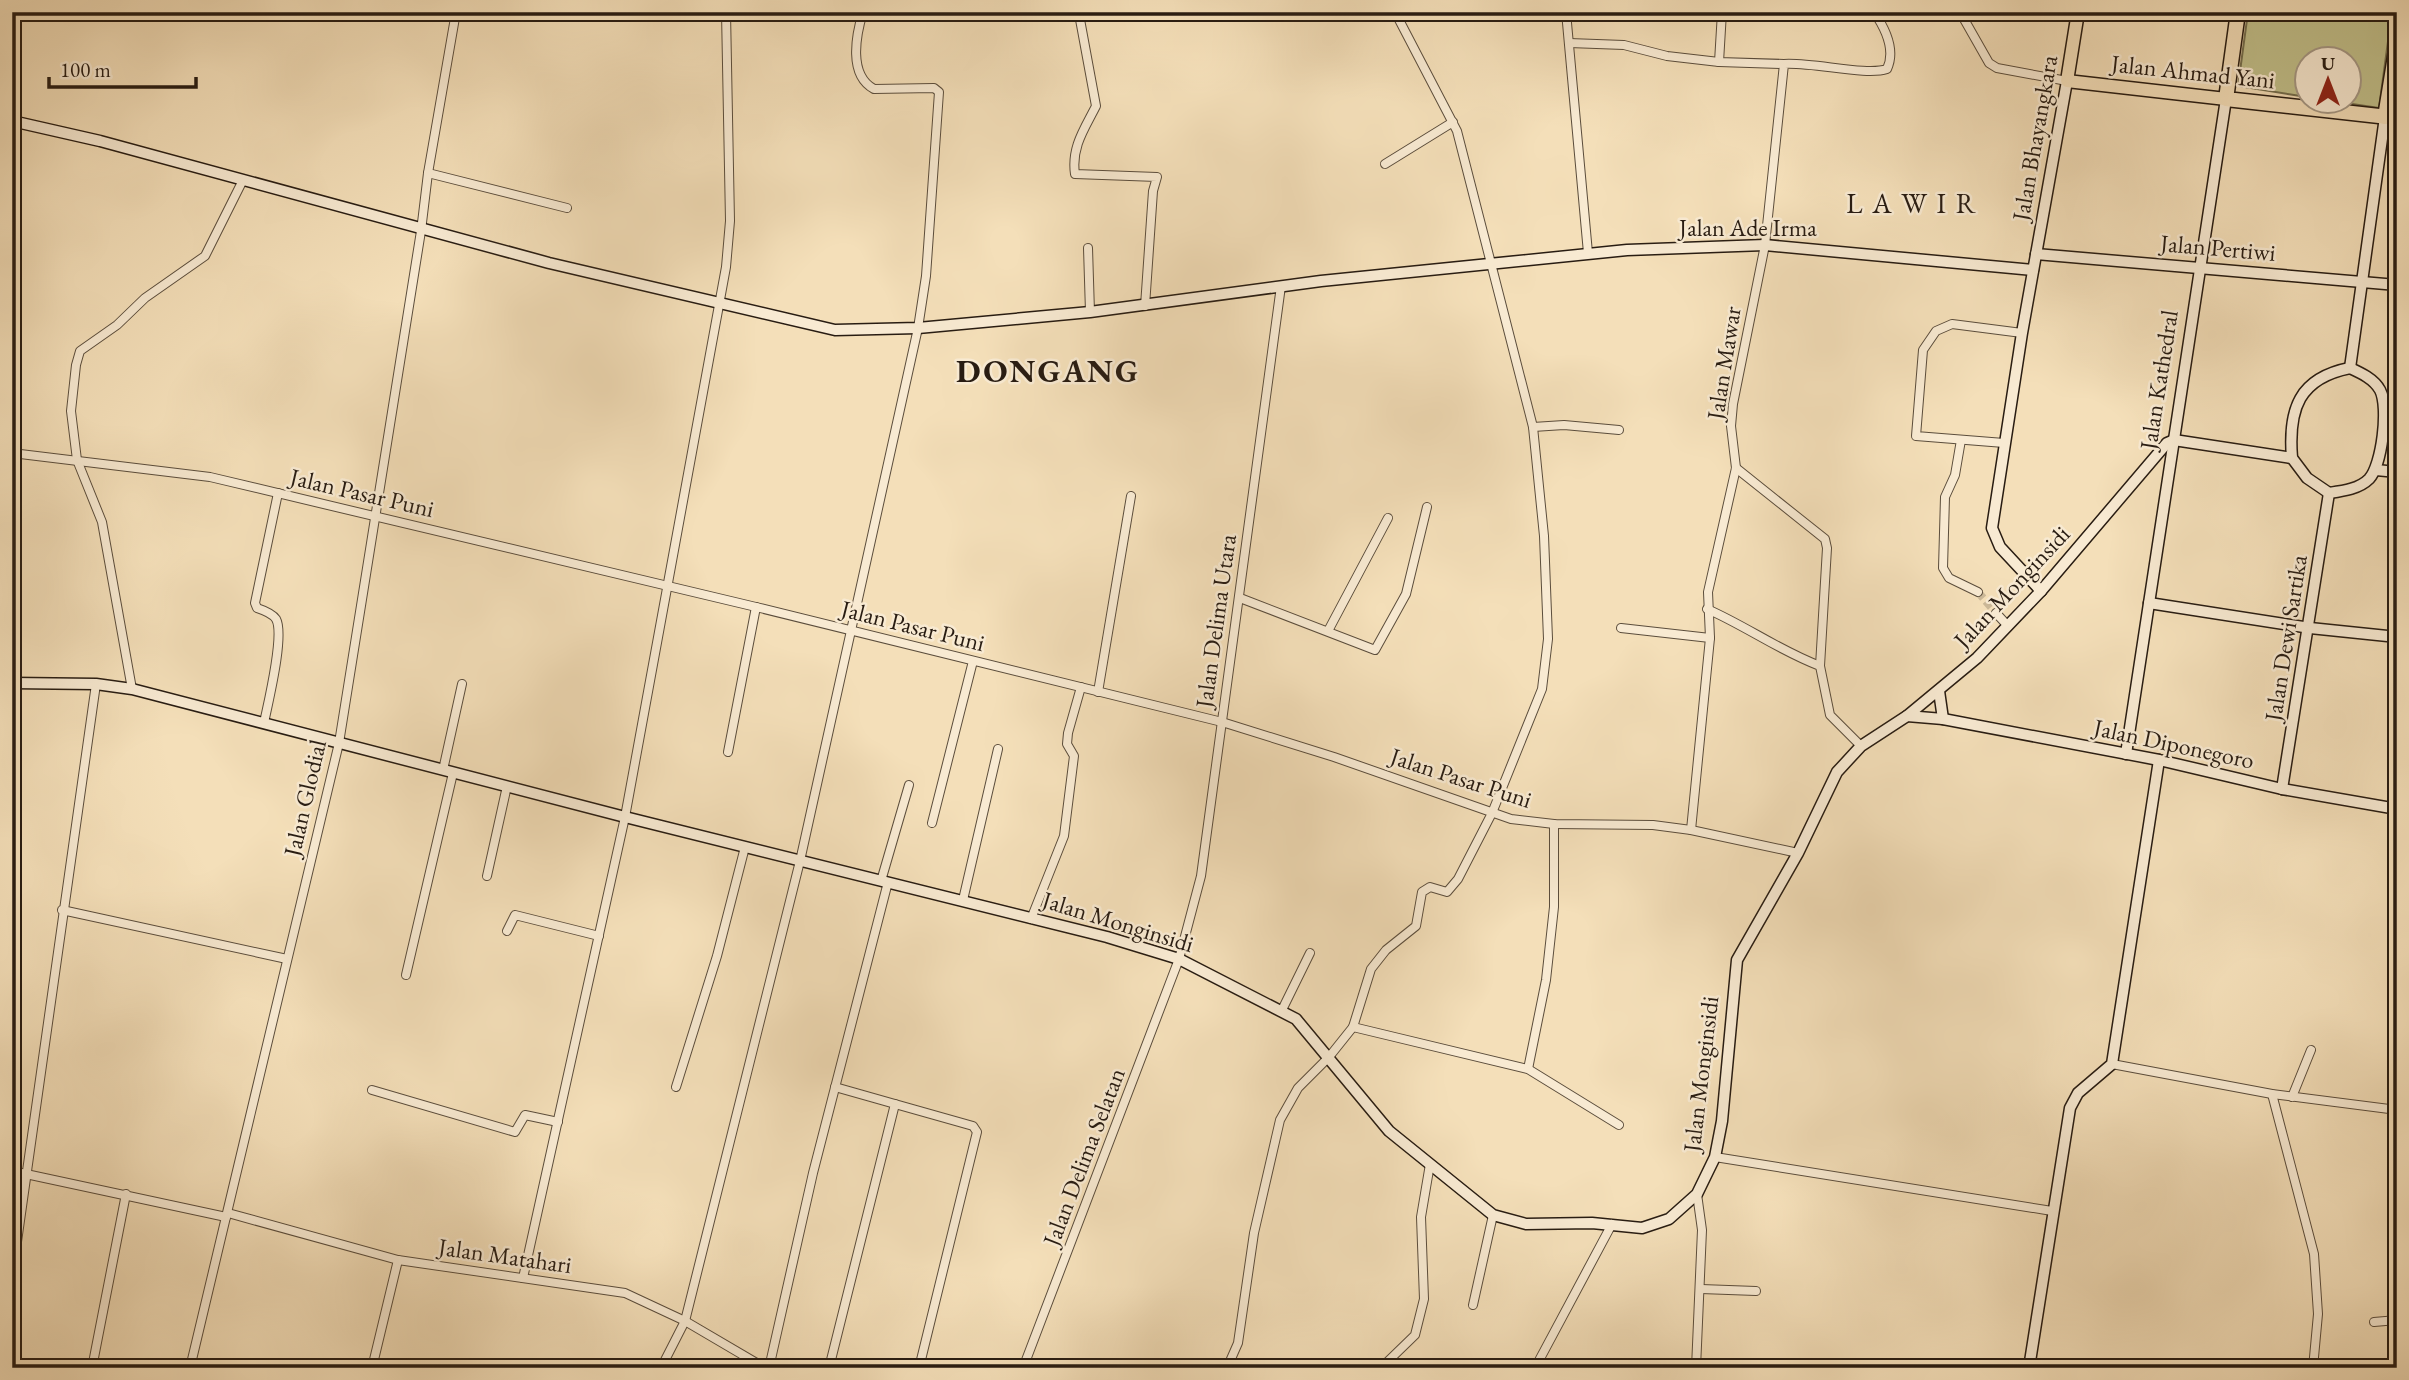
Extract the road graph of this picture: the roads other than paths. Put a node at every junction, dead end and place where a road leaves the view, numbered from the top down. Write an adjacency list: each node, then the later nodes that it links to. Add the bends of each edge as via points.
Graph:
1 (456, 12): 23 (street, Jalan Glodial)
2 (726, 12): 37 (street, via 730,221)
3 (877, 12): 11 (street)
4 (1395, 12): 21 (street)
5 (1566, 12): 13 (street)
6 (1722, 12): 15 (street)
7 (1874, 12): 16 (street, via 1891,52 1887,69)
8 (1960, 12): 17 (street, via 1989,63)
9 (2078, 12): 17 (main road, Jalan Bhayangkara)
10 (2238, 12): 18 (highway, Jalan Kathedral)
11 (863, 14): 40 (street, via 856,32 858,66 866,85 874,89 934,88 939,92)
12 (1079, 14): 38 (street, via 1096,106 1074,155 1075,174 1157,178)
13 (1569, 43): 15 (street, via 1619,44 1667,57); 29 (street)
14 (2397, 44): 19 (highway)
15 (1719, 62): 16 (street)
16 (1784, 64): 27 (street, Jalan Mawar)
17 (2067, 81): 18 (main road, Jalan Ahmad Yani); 30 (street, Jalan Bhayangkara)
18 (2226, 99): 19 (highway, Jalan Ahmad Yani); 32 (street, Jalan Kathedral)
19 (2391, 117): 34 (street)
20 (12, 121): 24 (street, Jalan Ade Irma)
21 (1453, 122): 22 (street); 31 (street)
22 (1385, 164)
23 (428, 173): 25 (street); 26 (street, Jalan Glodial)
24 (243, 180): 26 (street, Jalan Ade Irma); 50 (street, via 205,256 80,351 71,411)
25 (567, 208)
26 (421, 231): 37 (street, Jalan Ade Irma); 58 (street, Jalan Glodial)
27 (1765, 245): 29 (street, Jalan Ade Irma); 33 (street, Jalan Ade Irma); 51 (street, Jalan Mawar, via 1733,404)
28 (1088, 248): 39 (street)
29 (1588, 253): 31 (street, Jalan Ade Irma)
30 (2036, 254): 32 (street, Jalan Pertiwi); 33 (street, Jalan Bhayangkara)
31 (1493, 264): 36 (street, Jalan Ade Irma); 43 (street)
32 (2200, 267): 34 (street, Jalan Pertiwi); 46 (street, Jalan Kathedral)
33 (2033, 270): 41 (street, Jalan Bhayangkara)
34 (2362, 282): 35 (street, Jalan Pertiwi); 42 (street)
35 (2397, 285)
36 (1281, 286): 38 (street, Jalan Ade Irma); 63 (street, Jalan Delima Utara)
37 (719, 305): 40 (street, Jalan Ade Irma, via 825,329); 60 (street)
38 (1145, 306): 39 (street, Jalan Ade Irma)
39 (1090, 312): 40 (street, Jalan Ade Irma)
40 (918, 328): 71 (street)
41 (2022, 333): 45 (street, via 1950,324 1936,331 1924,347 1916,436); 47 (street, Jalan Bhayangkara)
42 (2350, 368): 49 (street, via 2328,372 2306,388 2296,404); 52 (street, via 2365,374 2380,390 2384,409)
43 (1533, 427): 44 (street); 99 (street, via 1544,536 1547,667)
44 (1619, 430)
45 (1961, 440): 47 (street); 61 (street, via 1955,475 1945,497 1943,568 1949,578)
46 (2174, 440): 49 (street); 62 (street, Jalan Monginsidi, via 2160,449); 64 (street, Jalan Kathedral)
47 (2004, 443): 62 (street, Jalan Bhayangkara, via 1993,534)
48 (12, 453): 50 (street, Jalan Pasar Puni)
49 (2292, 458): 55 (street, via 2307,478)
50 (77, 460): 54 (street, Jalan Pasar Puni, via 210,477); 81 (street, via 102,522)
51 (1736, 468): 66 (street, Jalan Mawar); 76 (street, via 1825,540)
52 (2376, 470): 53 (street); 55 (street, via 2350,490)
53 (2397, 472)
54 (278, 493): 58 (street, Jalan Pasar Puni); 87 (street, via 255,603 274,616 277,624 276,663)
55 (2329, 493): 70 (street, Jalan Dewi Sartika)
56 (1131, 496): 82 (street)
57 (1427, 507): 72 (street, via 1406,594 1376,649)
58 (374, 515): 60 (street, Jalan Pasar Puni); 88 (street, Jalan Glodial)
59 (1388, 519): 72 (street)
60 (668, 587): 65 (street, Jalan Pasar Puni); 100 (street)
61 (1978, 592)
62 (2041, 592): 68 (street, Jalan Monginsidi)
63 (1240, 598): 72 (street); 86 (street, Jalan Delima Utara)
64 (2149, 603): 70 (street); 92 (street, Jalan Kathedral)
65 (756, 607): 71 (street, Jalan Pasar Puni); 91 (street)
66 (1707, 609): 74 (street, Jalan Mawar); 76 (street, via 1788,654)
67 (1996, 613): 68 (street)
68 (2008, 626): 83 (street, Jalan Monginsidi)
69 (1621, 628): 74 (street)
70 (2310, 628): 73 (street); 97 (street, Jalan Dewi Sartika)
71 (850, 631): 75 (street, Jalan Pasar Puni); 106 (street)
72 (1328, 631)
73 (2397, 637)
74 (1710, 638): 103 (street, Jalan Mawar)
75 (973, 661): 80 (street, Jalan Pasar Puni); 101 (street)
76 (1820, 666): 89 (street, via 1830,715)
77 (12, 683): 78 (street, Jalan Monginsidi)
78 (96, 684): 81 (street, Jalan Monginsidi); 110 (street)
79 (462, 684): 94 (street)
80 (1081, 687): 82 (street, Jalan Pasar Puni); 111 (street, via 1068,733 1067,744 1074,755 1064,836)
81 (132, 689): 87 (street, Jalan Monginsidi)
82 (1098, 691): 86 (street, Jalan Pasar Puni)
83 (1939, 691): 84 (street, Jalan Monginsidi); 85 (street)
84 (1907, 716): 85 (street, Jalan Diponegoro); 89 (street, Jalan Monginsidi)
85 (1943, 719): 92 (street, Jalan Diponegoro)
86 (1222, 722): 99 (street, Jalan Pasar Puni, via 1417,784); 116 (street, Jalan Delima Utara, via 1201,876)
87 (264, 723): 88 (street, Jalan Monginsidi)
88 (339, 743): 94 (street, Jalan Monginsidi); 115 (street, Jalan Glodial)
89 (1861, 746): 105 (street, Jalan Monginsidi, via 1837,772)
90 (998, 748): 109 (street)
91 (728, 752)
92 (2126, 754): 93 (street, Jalan Diponegoro)
93 (2159, 760): 97 (street, Jalan Diponegoro); 122 (street)
94 (448, 771): 96 (street, Jalan Monginsidi); 117 (street)
95 (909, 785): 108 (street)
96 (507, 786): 100 (street, Jalan Monginsidi); 107 (street)
97 (2282, 789): 98 (street, Jalan Diponegoro)
98 (2397, 809)
99 (1492, 813): 102 (street, Jalan Pasar Puni); 119 (street, via 1450,890 1425,888 1416,926 1371,969)
100 (625, 817): 104 (street, Jalan Monginsidi); 113 (street)
101 (932, 823)
102 (1554, 824): 103 (street, Jalan Pasar Puni); 123 (street, via 1554,907 1546,980)
103 (1690, 830): 105 (street, Jalan Pasar Puni)
104 (745, 847): 106 (street, Jalan Monginsidi); 124 (street, via 719,951)
105 (1798, 853): 133 (street, Jalan Monginsidi, via 1737,960)
106 (800, 861): 108 (street, Jalan Monginsidi); 150 (street)
107 (487, 876)
108 (885, 881): 109 (street, Jalan Monginsidi); 125 (street)
109 (963, 900): 111 (street, Jalan Monginsidi)
110 (62, 910): 115 (street); 136 (street)
111 (1031, 919): 116 (street, Jalan Monginsidi)
112 (508, 931): 113 (street, via 515,915)
113 (599, 936): 131 (street)
114 (1310, 953): 118 (street)
115 (287, 959): 140 (street, Jalan Glodial)
116 (1179, 959): 118 (street, Jalan Monginsidi); 159 (street, Jalan Delima Selatan)
117 (406, 975)
118 (1282, 1010): 121 (street, Jalan Monginsidi, via 1304,1027)
119 (1353, 1027): 121 (street); 123 (street)
120 (2311, 1050): 128 (street)
121 (1329, 1057): 134 (street, Jalan Monginsidi, via 1390,1131); 160 (street, via 1298,1088 1280,1120 1254,1233 1238,1343)
122 (2112, 1064): 127 (street); 139 (street, via 2078,1093 2070,1108)
123 (1528, 1069): 132 (street)
124 (676, 1087)
125 (835, 1087): 129 (street); 156 (street)
126 (372, 1090): 131 (street, via 515,1132 525,1115)
127 (2272, 1094): 128 (street); 165 (street, via 2314,1254 2318,1314)
128 (2292, 1097): 130 (street)
129 (895, 1104): 157 (street); 158 (street, via 973,1126 976,1132)
130 (2397, 1110)
131 (558, 1122): 145 (street)
132 (1619, 1125)
133 (1715, 1157): 138 (street, Jalan Monginsidi); 139 (street)
134 (1430, 1164): 141 (street, Jalan Monginsidi); 161 (street, via 1421,1217 1424,1299 1415,1335)
135 (12, 1171): 136 (street, Jalan Matahari)
136 (26, 1174): 137 (street, Jalan Matahari); 144 (street)
137 (126, 1194): 140 (street, Jalan Matahari); 152 (street)
138 (1697, 1194): 142 (street, Jalan Monginsidi, via 1657,1225); 146 (street)
139 (2052, 1211): 164 (street)
140 (227, 1215): 143 (street, Jalan Matahari); 153 (street, Jalan Glodial)
141 (1493, 1215): 142 (street, Jalan Monginsidi, via 1526,1224); 148 (street)
142 (1612, 1224): 162 (street)
143 (398, 1260): 145 (street, Jalan Matahari); 154 (street)
144 (12, 1277)
145 (523, 1278): 150 (street, Jalan Matahari, via 618,1291)
146 (1701, 1289): 147 (street); 163 (street)
147 (1756, 1291)
148 (1473, 1305)
149 (2397, 1320): 151 (street)
150 (685, 1321): 155 (street); 156 (street, Jalan Matahari)
151 (2375, 1322)
152 (92, 1368)
153 (190, 1368)
154 (372, 1368)
155 (661, 1368)
156 (767, 1368)
157 (829, 1368)
158 (919, 1368)
159 (1023, 1368)
160 (1227, 1368)
161 (1381, 1368)
162 (1535, 1368)
163 (1696, 1368)
164 (2029, 1368)
165 (2313, 1368)

